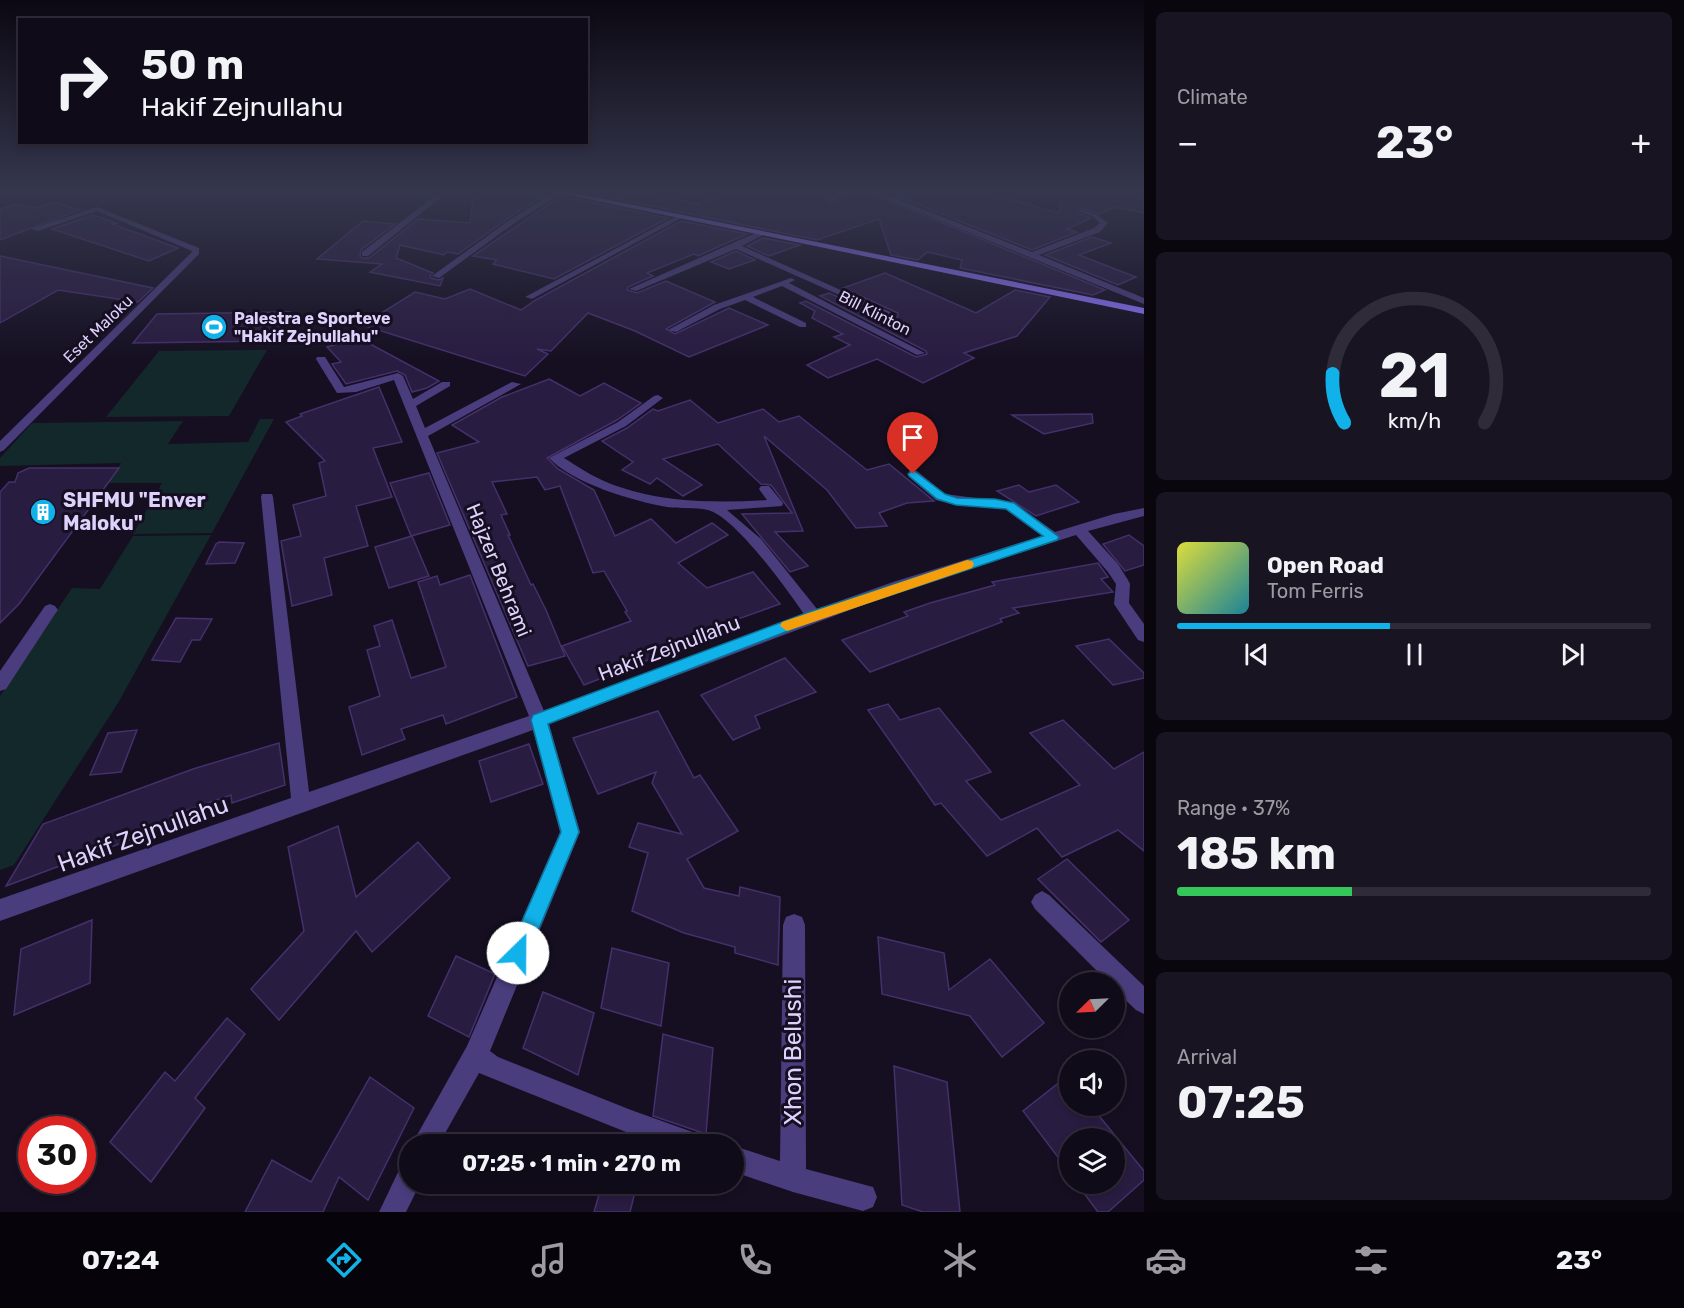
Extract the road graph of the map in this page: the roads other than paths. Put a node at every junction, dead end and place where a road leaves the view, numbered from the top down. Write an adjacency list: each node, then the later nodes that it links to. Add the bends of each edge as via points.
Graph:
1 (190, 248): 30 (street, Eset Maloku, via 196,250 195,254)
2 (373, 248): 10 (street)
3 (476, 248): 13 (street)
4 (622, 248): 16 (street)
5 (732, 248): 15 (street)
6 (740, 248): 12 (street, Bill Klinton)
7 (832, 248): 19 (street)
8 (1013, 248): 11 (street)
9 (1051, 248): 11 (street)
10 (365, 254)
11 (1032, 255): 18 (street)
12 (798, 271): 14 (street, via 796,277); 20 (street, Bill Klinton)
13 (436, 276)
14 (784, 284): 17 (street); 23 (street, Bill Klinton)
15 (633, 289)
16 (529, 297)
17 (746, 297): 21 (street); 22 (street)
18 (1144, 301)
19 (1144, 311)
20 (892, 315)
21 (803, 325)
22 (672, 330)
23 (920, 353)
24 (321, 359): 28 (street, Hajzer Behrami, via 340,391 398,376)
25 (446, 384): 28 (street)
26 (516, 384): 29 (street)
27 (658, 398): 34 (street, via 622,424 555,458 602,484 643,498)
28 (409, 406): 29 (street, Hajzer Behrami)
29 (423, 434): 42 (street, Hajzer Behrami)
30 (0, 448)
31 (913, 474): 37 (street, via 941,496 956,501 1009,506)
32 (765, 489): 34 (street, via 777,503)
33 (267, 497): 43 (street)
34 (715, 508): 39 (street, via 733,518)
35 (1144, 513): 36 (street, Hakif Zejnullahu)
36 (1079, 530): 37 (street, Hakif Zejnullahu); 40 (street, via 1123,584 1121,604)
37 (1053, 537): 39 (street, Hakif Zejnullahu)
38 (50, 610): 41 (street)
39 (814, 616): 42 (street, Hakif Zejnullahu)
40 (1144, 636)
41 (0, 684)
42 (539, 720): 43 (street, Hakif Zejnullahu); 48 (street, via 570,832)
43 (301, 803): 45 (street, Hakif Zejnullahu)
44 (1042, 902): 47 (street)
45 (0, 910)
46 (794, 925): 52 (street, Xhon Belushi)
47 (1144, 1002)
48 (476, 1055): 49 (street); 50 (street, via 490,1066)
49 (431, 1134)
50 (663, 1134)
51 (744, 1162): 52 (street)
52 (793, 1179): 54 (street)
53 (400, 1194): 55 (street)
54 (863, 1197)
55 (392, 1211)

